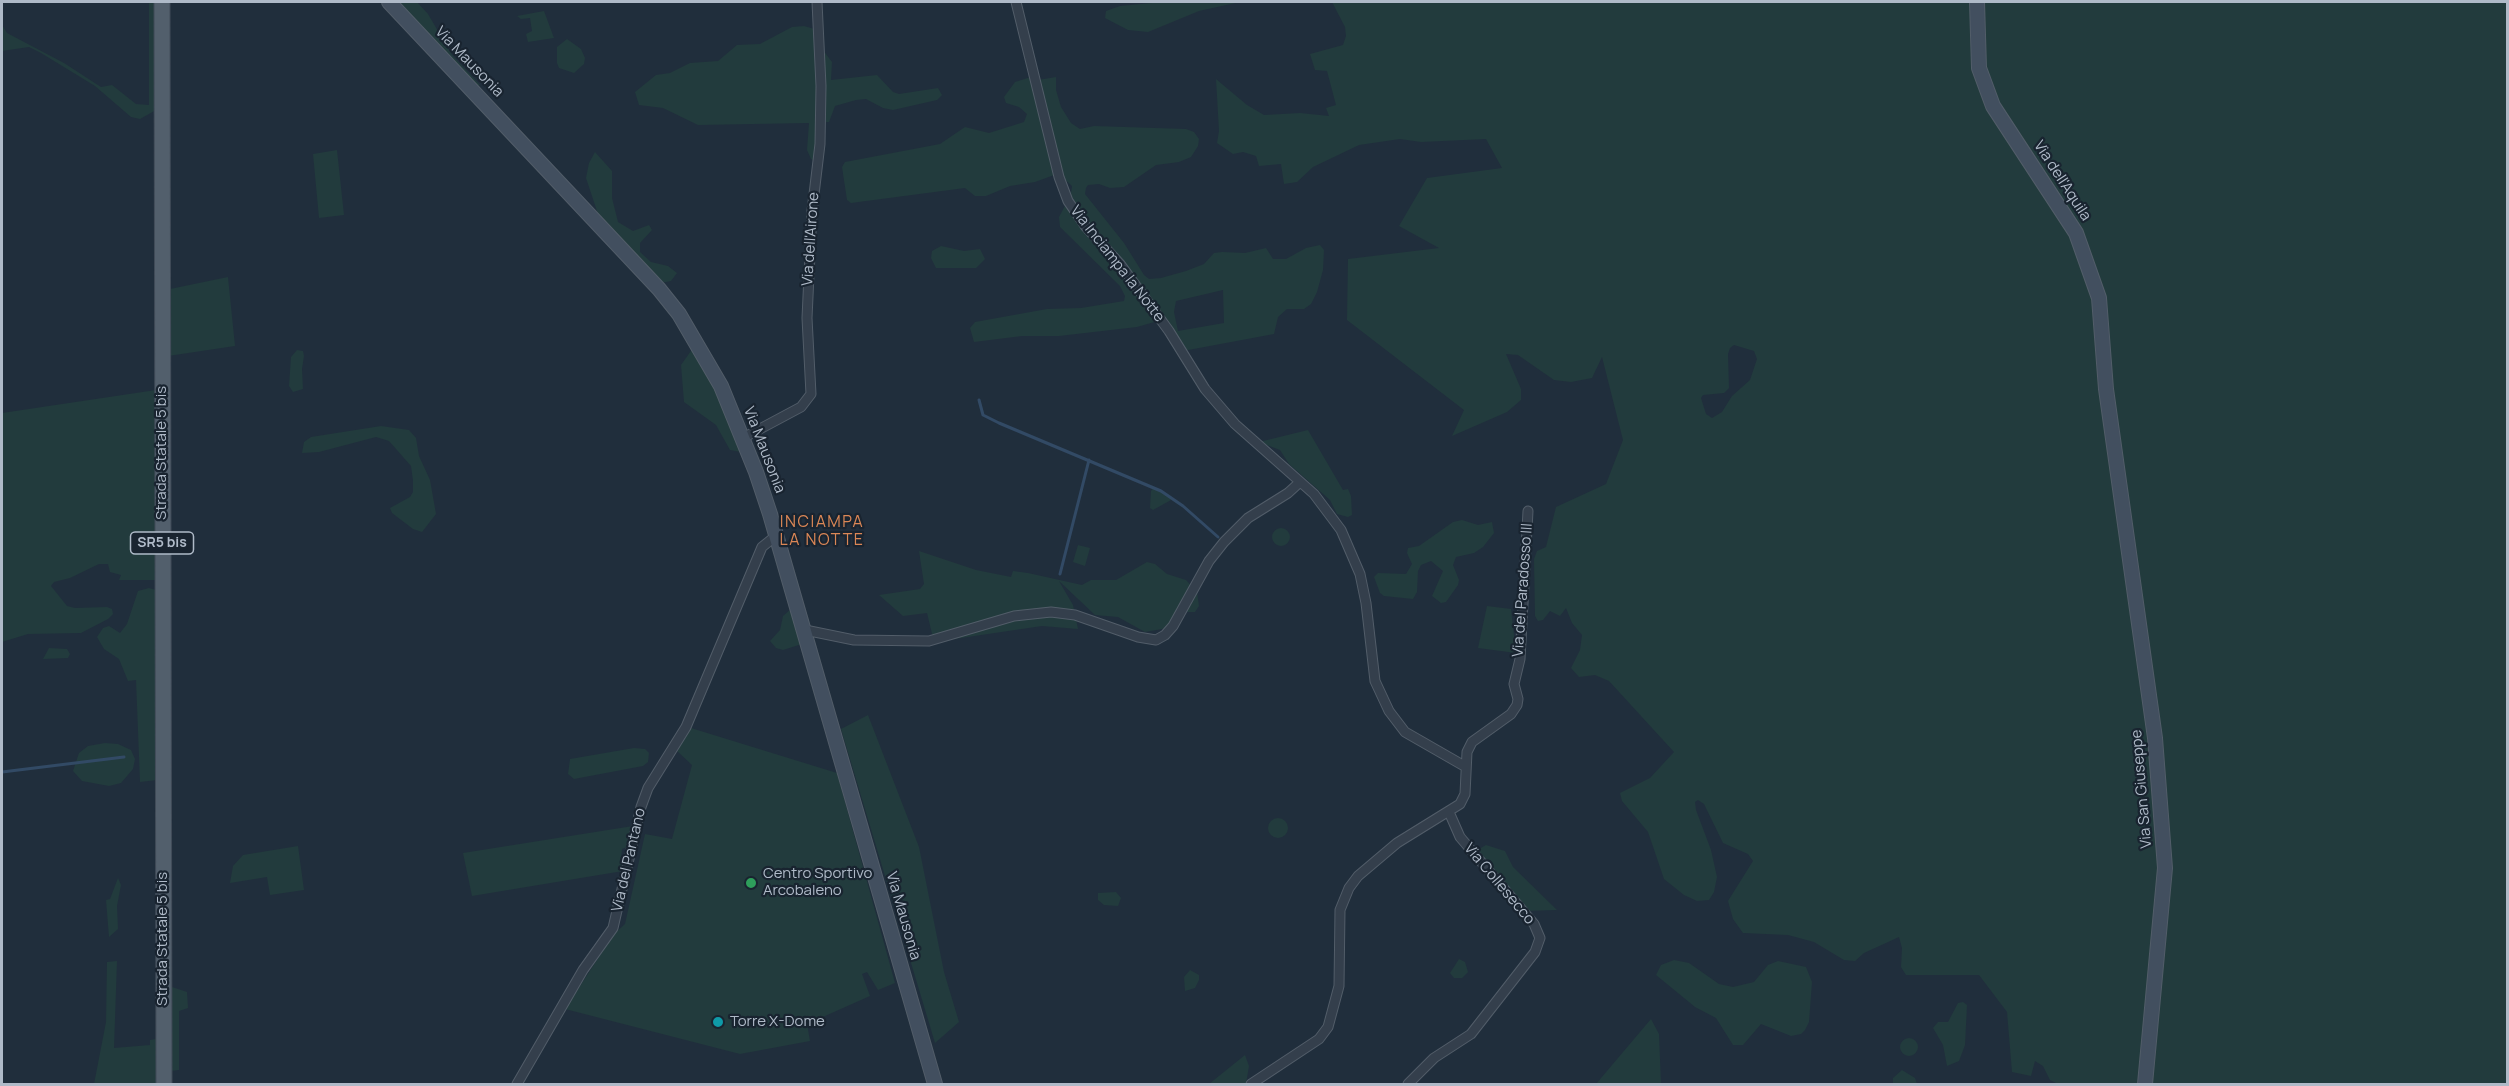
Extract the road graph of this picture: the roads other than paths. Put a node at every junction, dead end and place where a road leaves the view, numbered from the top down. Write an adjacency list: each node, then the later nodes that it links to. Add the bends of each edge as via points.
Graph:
1 (162, 2): 14 (main road, Strada Statale 5 bis / SR5 bis)
2 (389, 2): 6 (main road, Via Mausonia, via 659,288 705,356)
3 (817, 2): 6 (street, Via dell'Airone, via 820,144 807,318 810,394 801,406)
4 (1016, 2): 7 (street, Via Inciampa la Notte, via 1068,201 1148,302 1205,389 1235,424)
5 (1977, 2): 8 (main road, Via dell'Aquila, via 1979,68 1993,106 2076,232 2099,298 2106,389)
6 (743, 438): 10 (main road, Via Mausonia)
7 (1300, 482): 11 (street, via 1248,518 1224,543 1209,561 1173,626 1156,640 1075,615 1051,612 1014,616 928,641 854,640); 12 (street, Via Inciampa la Notte, via 1341,530 1360,574 1376,681 1389,711 1405,732)
8 (2121, 492): 19 (main road, Via San Giuseppe, via 2155,738 2165,868)
9 (1528, 511): 12 (street, Via del Paradosso III, via 1520,659 1514,684 1517,705 1511,714 1473,742 1467,752)
10 (777, 535): 11 (main road, Via Mausonia); 15 (street, Via del Pantano, via 763,546 686,727 648,788 613,928 583,970)
11 (805, 630): 16 (main road, Via Mausonia)
12 (1466, 767): 13 (street, Via del Paradosso III, via 1464,797)
13 (1449, 812): 17 (street, Via del Paradosso III, via 1397,843 1348,888 1340,910 1339,986 1326,1031); 18 (street, Via Collesecco, via 1460,837 1534,924 1540,938 1535,952 1471,1034 1434,1058)
14 (164, 1084)
15 (517, 1084)
16 (935, 1084)
17 (1251, 1084)
18 (1408, 1084)
19 (2145, 1084)

